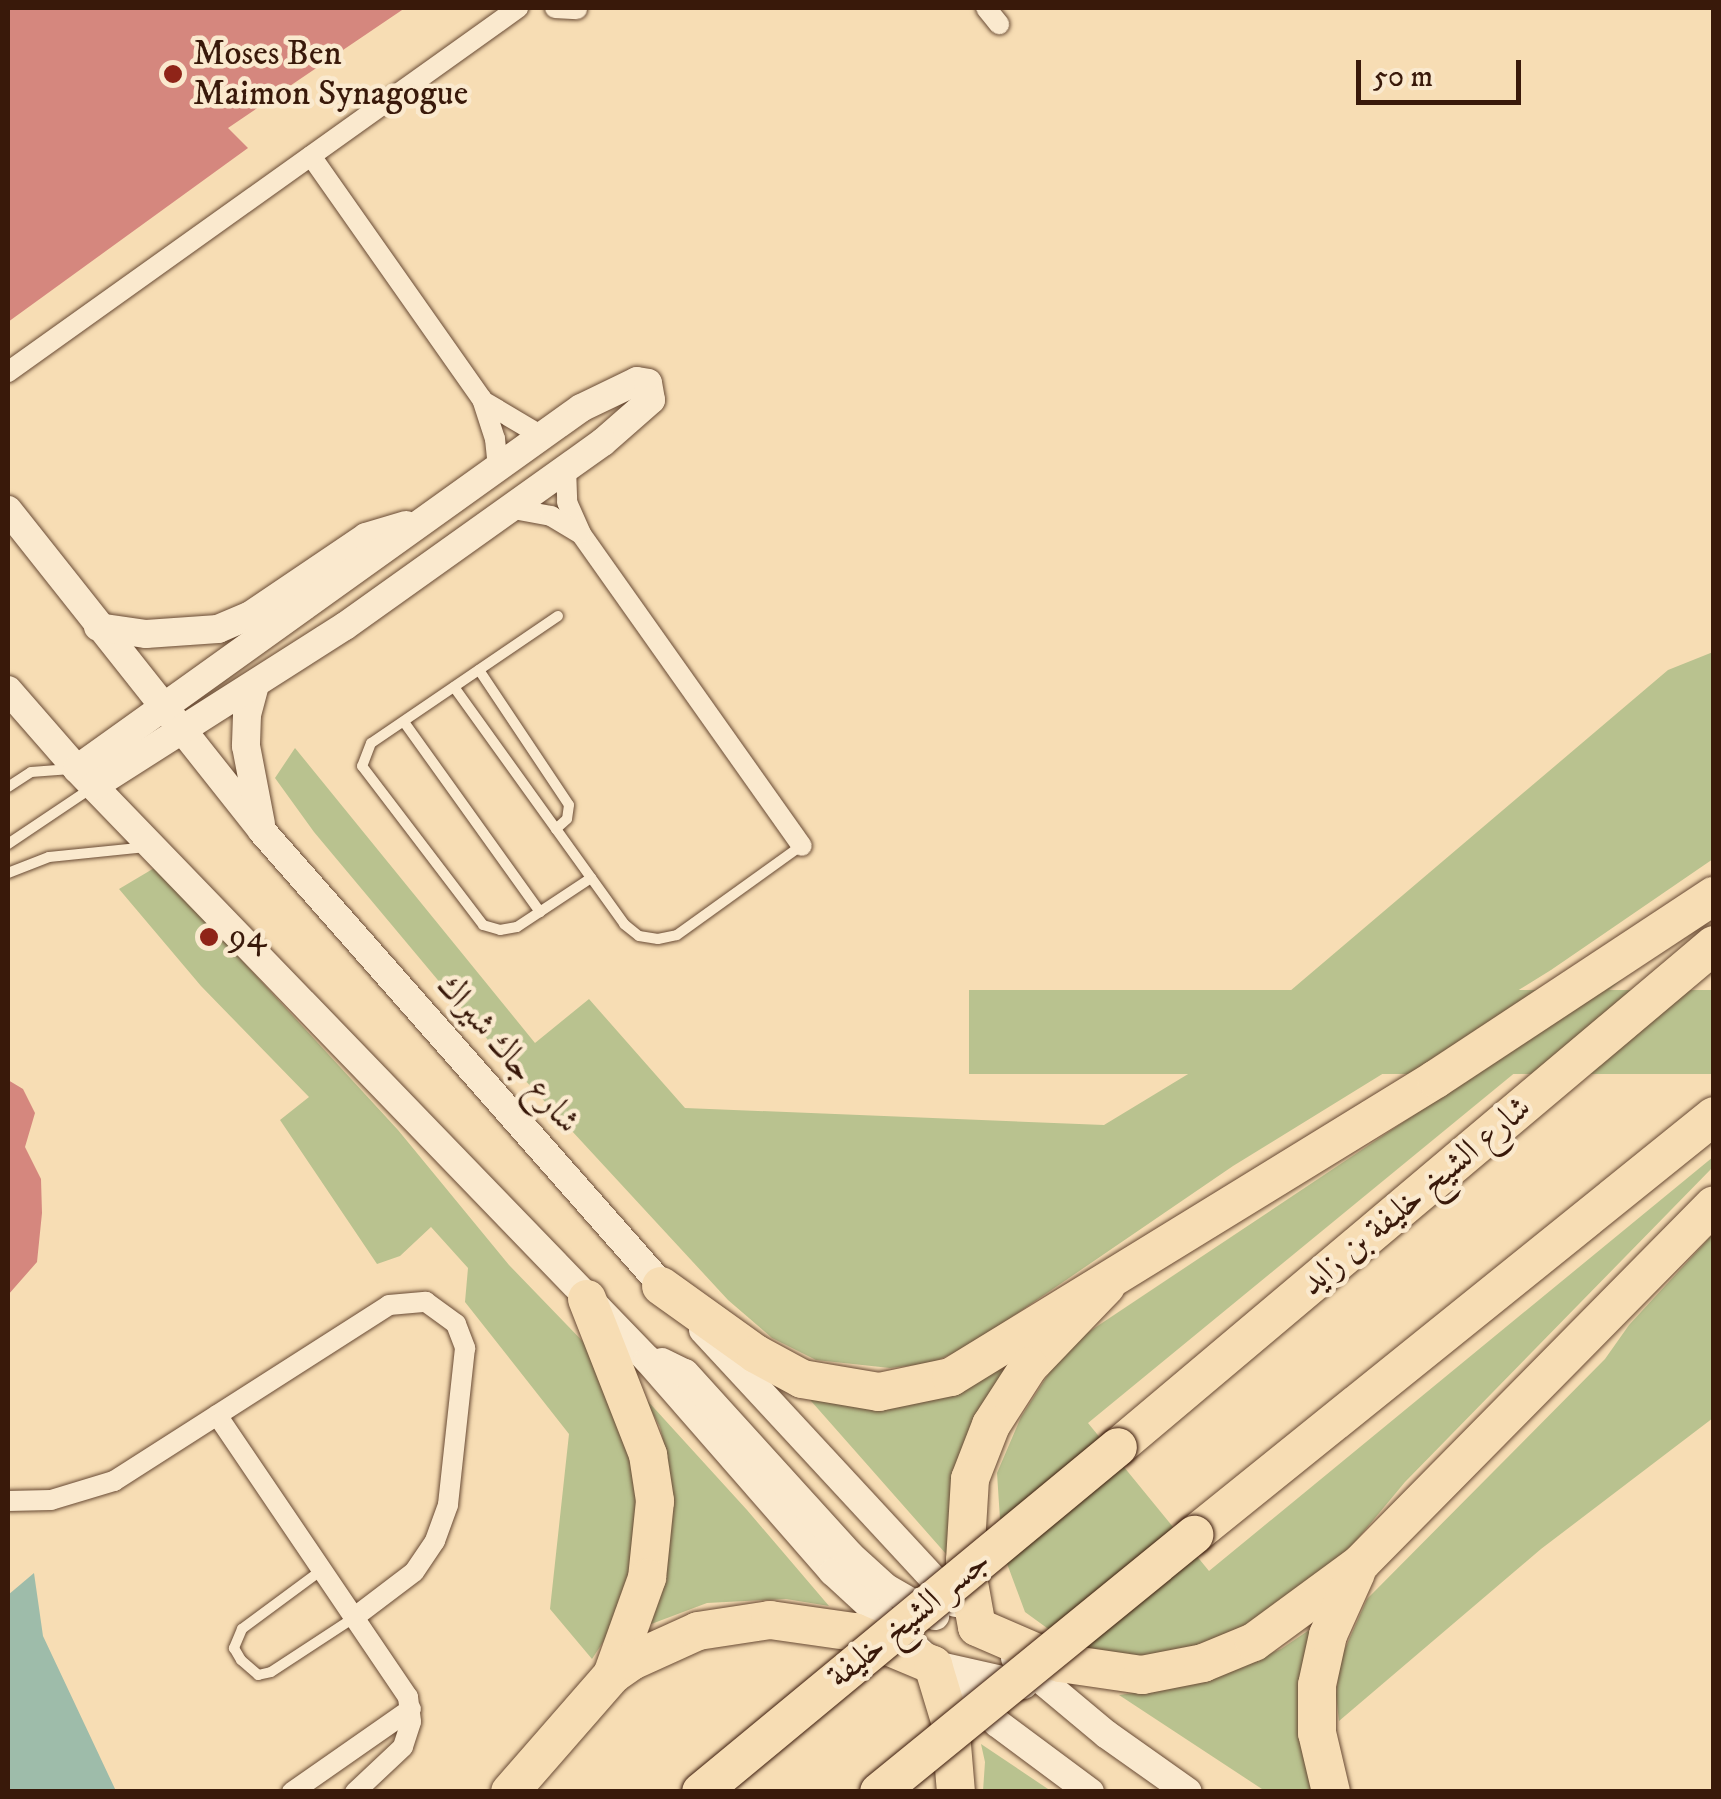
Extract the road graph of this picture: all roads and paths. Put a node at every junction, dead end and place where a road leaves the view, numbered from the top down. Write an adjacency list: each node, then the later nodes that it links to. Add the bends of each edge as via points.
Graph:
1 (555, 8): 2 (street)
2 (576, 8)
3 (522, 9): 4 (street)
4 (311, 156): 5 (street); 6 (street)
5 (8, 372)
6 (482, 399): 7 (street); 8 (street)
7 (542, 436): 8 (street); 9 (street, via 581,408 637,381 648,384 648,404)
8 (498, 467): 12 (street)
9 (566, 467): 10 (street); 13 (street, via 567,502)
10 (508, 508): 13 (street, via 551,516); 17 (street)
11 (8, 510): 15 (street, شارع جاك شيراك)
12 (418, 525): 15 (street, via 366,537 249,616 218,629 158,634); 20 (street)
13 (581, 534): 29 (street)
14 (558, 616): 16 (lane)
15 (98, 627): 20 (street, شارع جاك شيراك)
16 (479, 670): 18 (lane); 25 (lane, via 570,805)
17 (256, 685): 22 (street); 26 (street, via 246,746)
18 (454, 687): 21 (lane); 25 (lane)
19 (8, 690): 23 (street)
20 (164, 706): 22 (street, شارع جاك شيراك); 23 (street)
21 (404, 722): 33 (lane); 33 (lane, via 367,748 367,777 483,925 509,930)
22 (184, 732): 23 (street); 26 (street, شارع جاك شيراك)
23 (85, 778): 24 (lane, via 45,768); 27 (lane); 28 (street)
24 (8, 787)
25 (556, 829): 31 (lane)
26 (262, 831): 37 (street, شارع جاك شيراك)
27 (8, 844)
28 (153, 846): 30 (lane, via 49,857); 39 (street)
29 (802, 846): 31 (lane, via 668,938 631,931)
30 (8, 872)
31 (591, 878): 33 (lane)
32 (1714, 896): 38 (highway)
33 (540, 912)
34 (1714, 945): 42 (highway, شارع الشيخ خليفة بن زايد)
35 (1714, 1116): 60 (highway, bridge)
36 (1714, 1204): 45 (highway)
37 (661, 1286): 38 (highway, via 778,1368 827,1386 879,1392 928,1386 974,1367); 44 (street, شارع جاك شيراك)
38 (1106, 1286): 49 (highway, via 1030,1366 980,1452 964,1539)
39 (587, 1299): 40 (street); 52 (highway, via 648,1455 656,1501 647,1578)
40 (648, 1360): 47 (street, via 685,1373 850,1556); 50 (street, via 833,1572)
41 (217, 1415): 43 (street, via 94,1490); 46 (street); 48 (street, via 389,1305 426,1302 456,1324 464,1361 443,1523 414,1572)
42 (1118, 1448): 59 (highway, جسر الشيخ خليفة, bridge)
43 (8, 1500)
44 (916, 1557): 47 (street); 49 (street, شارع جاك شيراك)
45 (1360, 1564): 49 (highway, via 1254,1642 1173,1670 1087,1669 1033,1654); 64 (highway, via 1328,1635 1317,1685 1317,1733)
46 (323, 1569): 48 (street); 48 (lane, via 242,1629 234,1648 241,1660 258,1675 271,1672)
47 (927, 1614): 49 (street); 50 (street)
48 (356, 1616): 54 (street)
49 (977, 1626): 51 (street); 53 (street, شارع جاك شيراك)
50 (933, 1665): 51 (street); 52 (highway, via 854,1632 770,1620 686,1635); 55 (street); 61 (highway, via 950,1721)
51 (986, 1674): 53 (street); 55 (street)
52 (612, 1675): 58 (highway)
53 (1060, 1696): 63 (street, شارع جاك شيراك)
54 (411, 1708): 56 (street); 57 (street, via 402,1747)
55 (997, 1723): 62 (street)
56 (297, 1790)
57 (355, 1792)
58 (510, 1792)
59 (701, 1792)
60 (880, 1792)
61 (956, 1792)
62 (1090, 1792)
63 (1188, 1792)
64 (1332, 1792)

